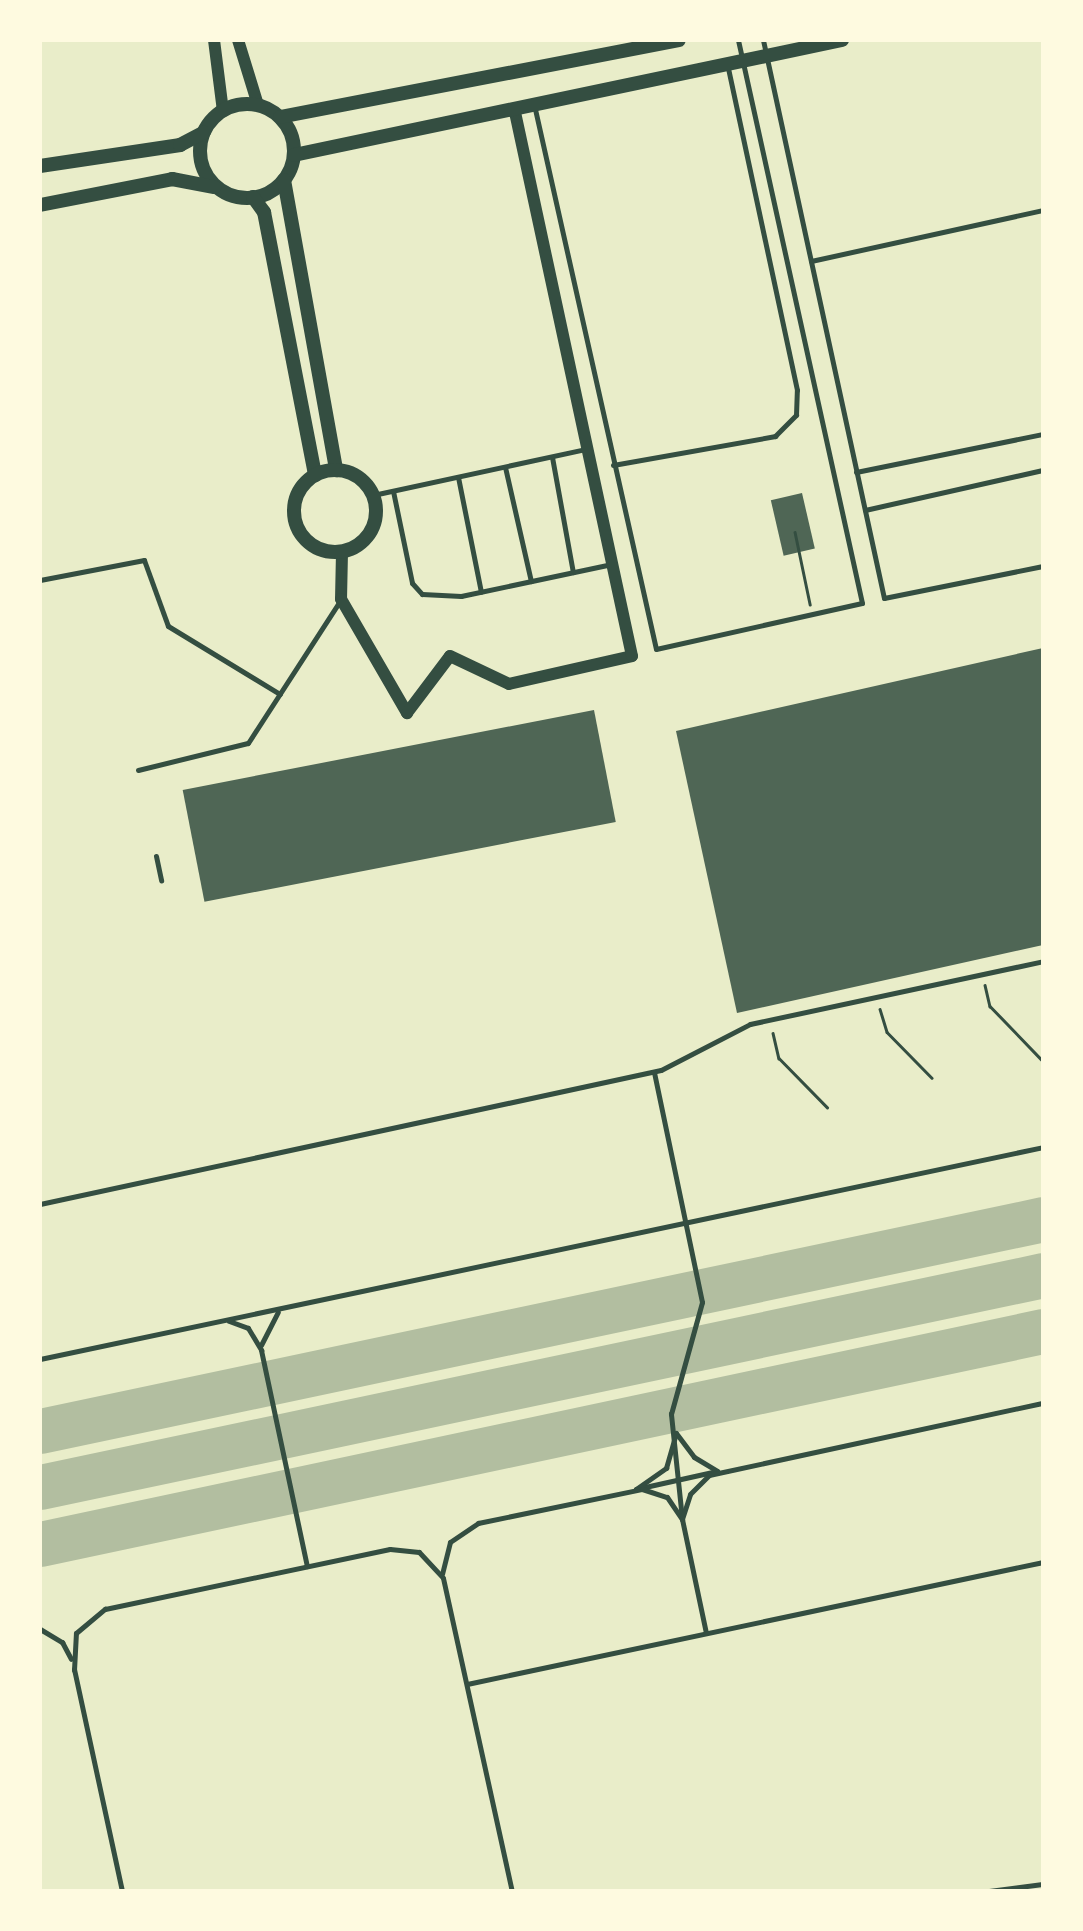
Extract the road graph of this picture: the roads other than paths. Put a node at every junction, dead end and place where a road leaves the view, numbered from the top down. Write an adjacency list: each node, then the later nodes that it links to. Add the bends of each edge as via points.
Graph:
1 (214, 40): 11 (street)
2 (238, 40): 9 (street)
3 (678, 40): 13 (main road)
4 (738, 40): 8 (lane)
5 (763, 40): 7 (lane)
6 (842, 40): 7 (main road)
7 (768, 58): 8 (main road); 22 (lane)
8 (735, 66): 10 (main road); 26 (lane, via 797,390 796,416 775,436); 26 (lane, via 862,603 656,649)
9 (258, 105): 11 (main road); 13 (main road)
10 (535, 108): 12 (main road); 26 (lane)
11 (223, 110): 14 (main road)
12 (515, 112): 15 (main road); 24 (street)
13 (280, 118): 15 (main road)
14 (204, 132): 16 (main road, via 180,145); 18 (main road, via 202,163)
15 (294, 155): 17 (main road)
16 (40, 166)
17 (284, 180): 19 (main road); 28 (main road)
18 (219, 189): 19 (main road); 20 (main road, via 172,179)
19 (253, 197): 31 (main road, via 264,212)
20 (40, 204)
21 (1043, 210): 22 (lane)
22 (811, 262): 30 (lane)
23 (1043, 434): 30 (lane)
24 (588, 448): 25 (lane); 37 (street)
25 (552, 456): 27 (lane); 39 (lane)
26 (613, 465)
27 (505, 466): 32 (lane); 41 (lane)
28 (336, 470): 31 (main road); 34 (main road, via 361,479)
29 (1043, 470): 35 (lane)
30 (856, 472): 35 (lane)
31 (315, 475): 36 (main road, via 294,506 298,532 317,548)
32 (458, 477): 33 (lane); 42 (lane)
33 (392, 491): 34 (lane); 42 (lane, via 412,583 436,597)
34 (373, 496): 36 (main road, via 372,528)
35 (865, 510): 38 (lane, via 884,598)
36 (342, 552): 43 (street)
37 (613, 564): 39 (lane); 43 (street, via 632,656 509,684 450,656 406,712)
38 (1043, 566)
39 (573, 572): 41 (lane)
40 (40, 580): 44 (lane, via 144,560 168,626)
41 (532, 581): 42 (lane)
42 (481, 592)
43 (341, 599): 44 (lane)
44 (280, 694): 45 (lane, via 248,743)
45 (138, 770)
46 (156, 856): 47 (lane)
47 (161, 880)
48 (1043, 960): 49 (lane, via 750,1024)
49 (654, 1072): 51 (lane); 52 (lane)
50 (1043, 1147): 52 (lane)
51 (40, 1204)
52 (688, 1222): 53 (lane); 58 (lane, via 702,1302 671,1414)
53 (291, 1306): 54 (lane); 55 (lane, via 270,1319)
54 (223, 1321): 55 (lane, via 248,1328); 56 (lane)
55 (260, 1348): 64 (lane)
56 (40, 1360)
57 (1043, 1403): 59 (lane)
58 (675, 1432): 59 (lane, via 694,1457); 60 (lane); 61 (lane, via 666,1468)
59 (717, 1471): 60 (lane); 62 (lane, via 690,1494)
60 (679, 1480): 61 (lane); 62 (lane)
61 (636, 1490): 62 (lane, via 662,1493); 65 (lane, via 470,1526 446,1550)
62 (682, 1519): 67 (lane)
63 (1043, 1562): 67 (lane)
64 (307, 1566): 65 (lane, via 405,1548 426,1555); 68 (lane, via 98,1612 74,1641)
65 (442, 1575): 69 (lane)
66 (40, 1629): 68 (lane, via 62,1642)
67 (706, 1633): 69 (lane)
68 (74, 1670): 71 (lane)
69 (467, 1684): 72 (lane)
70 (1043, 1884): 73 (lane)
71 (122, 1891)
72 (512, 1891)
73 (990, 1891)

